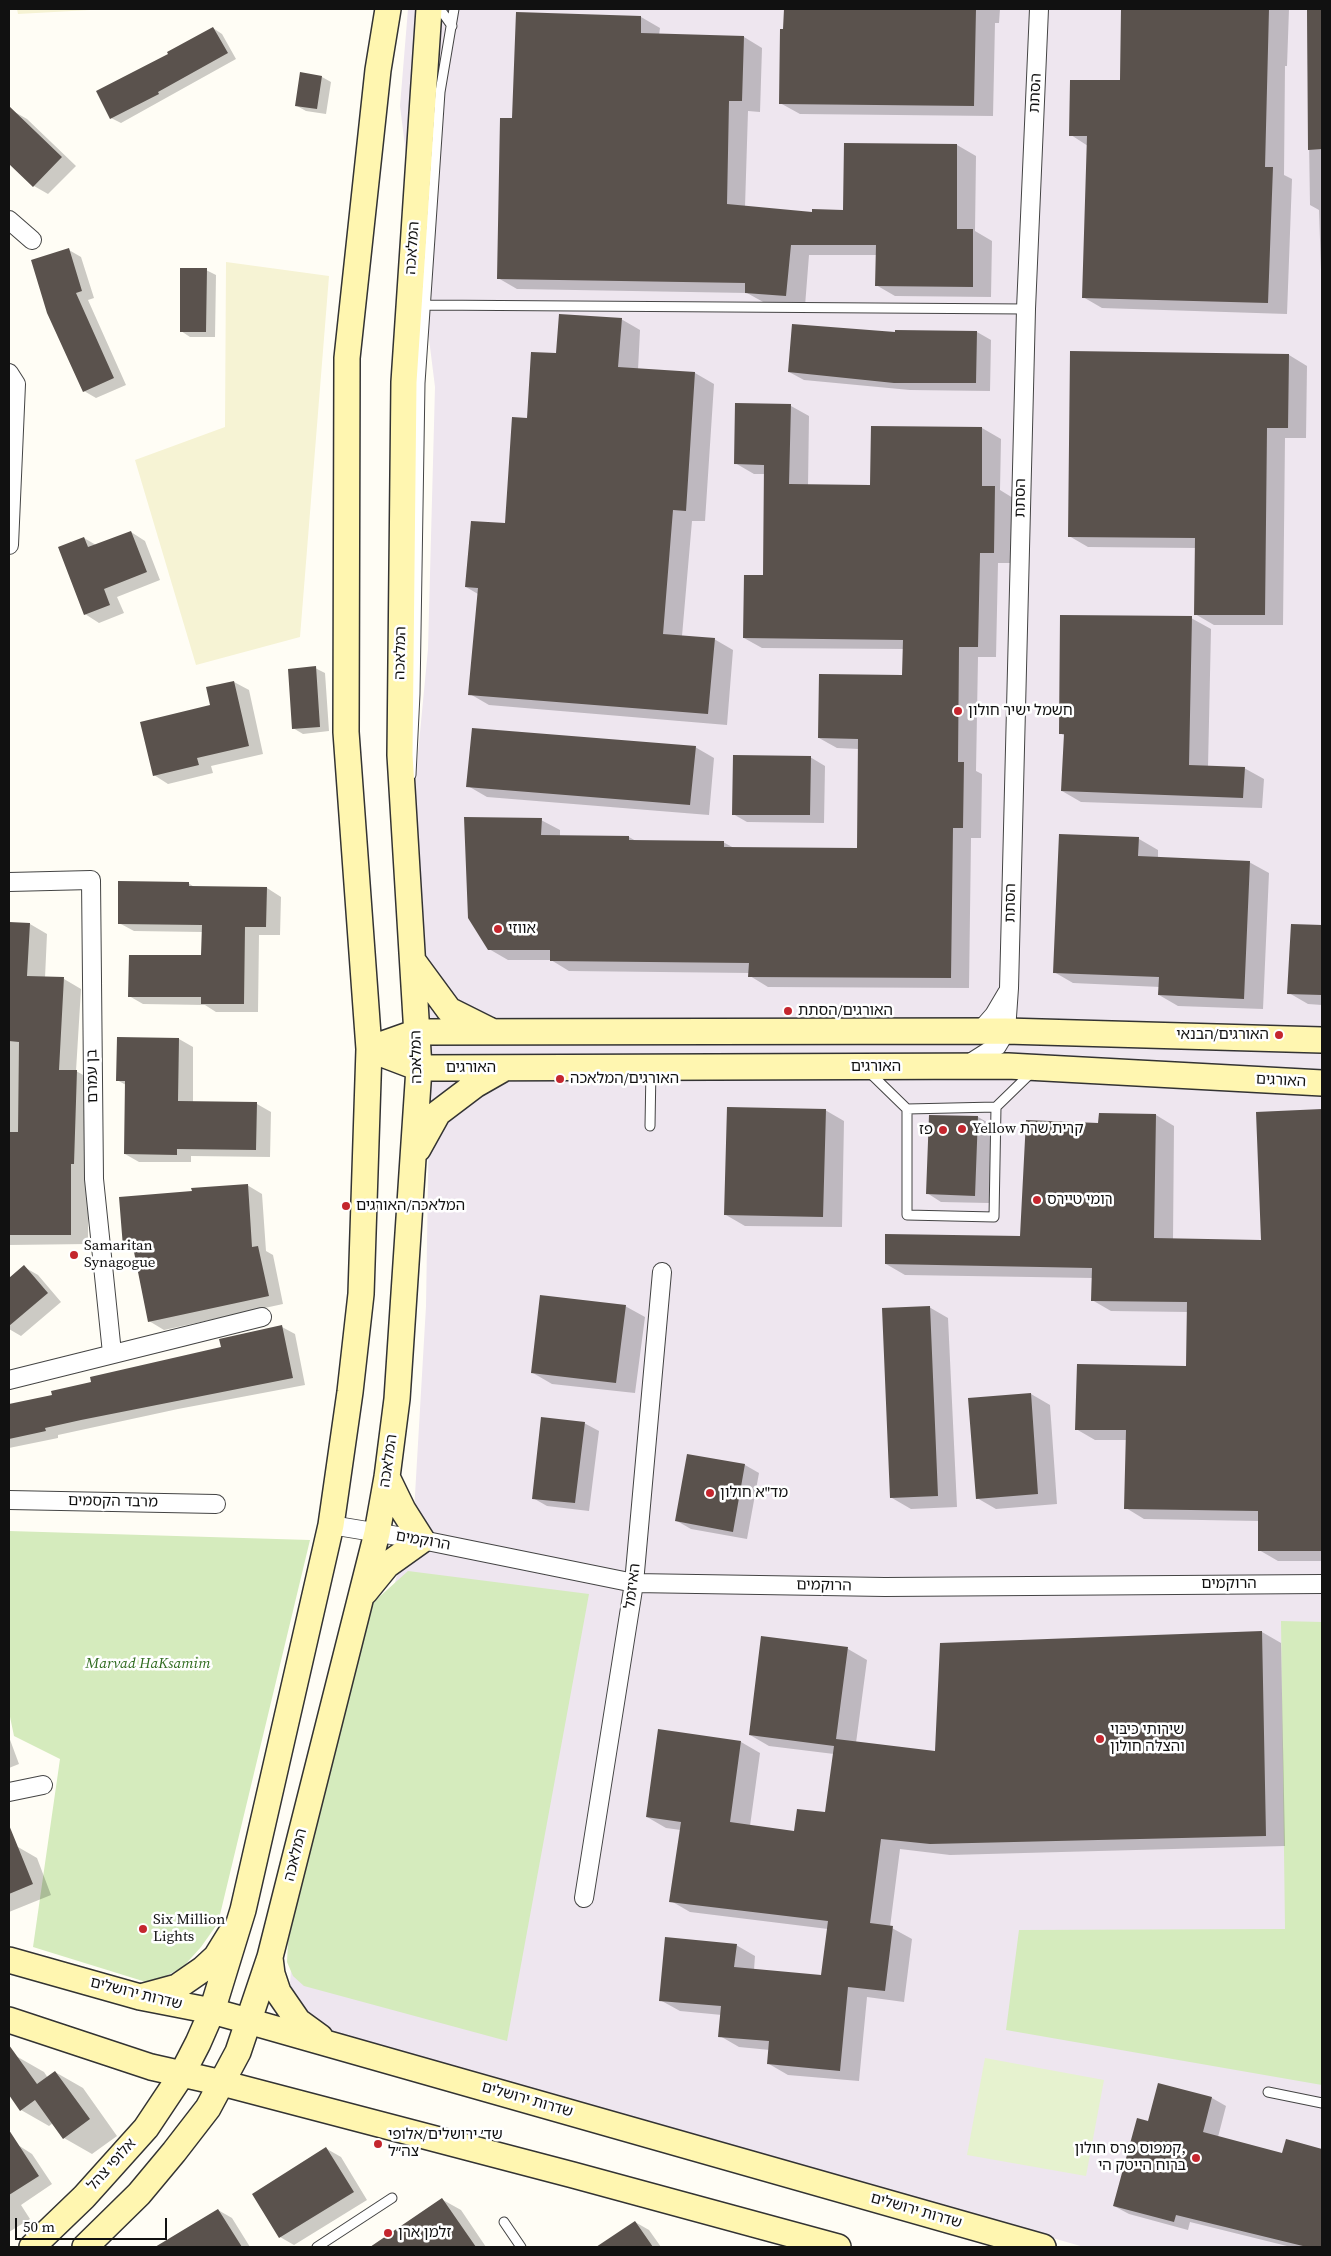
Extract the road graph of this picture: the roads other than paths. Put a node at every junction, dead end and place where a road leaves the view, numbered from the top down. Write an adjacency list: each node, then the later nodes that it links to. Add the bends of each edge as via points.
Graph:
1 (388, 9): 25 (main road, via 378,70 348,358 346,732)
2 (430, 9): 9 (main road, המלאכה)
3 (440, 9): 6 (lane)
4 (454, 9): 6 (lane)
5 (1039, 9): 12 (street, הסתת)
6 (452, 26): 10 (lane, via 440,92)
7 (9, 220): 8 (street)
8 (32, 240)
9 (412, 264): 10 (lane); 16 (main road, המלאכה, via 404,421 400,755)
10 (427, 287): 11 (lane)
11 (425, 306): 12 (lane); 16 (lane, via 420,383 414,756)
12 (1026, 309): 19 (street, הסתת)
13 (12, 378): 14 (street)
14 (10, 522): 15 (street)
15 (9, 545)
16 (405, 810): 18 (main road, המלאכה)
17 (9, 882): 39 (street, בן עמרם, via 91,880 94,1178)
18 (413, 961): 22 (main road, המלאכה); 23 (main road, via 449,1010)
19 (1009, 988): 20 (street, הסתת, via 994,1015); 21 (street, הסתת)
20 (980, 1031): 21 (main road); 23 (main road)
21 (1006, 1031): 24 (main road); 26 (street, via 997,1046)
22 (417, 1032): 23 (main road); 25 (main road); 29 (main road, המלאכה)
23 (493, 1033)
24 (1322, 1040)
25 (369, 1050): 29 (main road, האורגים); 44 (main road, via 361,1294)
26 (964, 1066): 28 (main road, האורגים); 31 (main road, האורגים)
27 (651, 1067): 28 (main road, האורגים); 30 (main road, האורגים); 35 (lane)
28 (863, 1067): 34 (lane)
29 (419, 1068): 30 (main road, האורגים); 36 (main road, המלאכה)
30 (504, 1068): 36 (main road, via 438,1113)
31 (1036, 1068): 32 (main road, האורגים); 33 (lane)
32 (1322, 1083)
33 (996, 1107): 34 (lane); 34 (lane, via 994,1217 907,1215)
34 (907, 1109)
35 (650, 1126)
36 (415, 1156): 41 (main road, המלאכה)
37 (662, 1272): 47 (street, האיזמל)
38 (262, 1316): 39 (street)
39 (112, 1352): 40 (street)
40 (9, 1380)
41 (387, 1477): 45 (main road, המלאכה); 46 (main road)
42 (9, 1500): 43 (street, מרבד הקסמים)
43 (216, 1504)
44 (331, 1525): 45 (street, הרוקמים); 53 (main road)
45 (378, 1533): 46 (street, הרוקמים); 49 (main road, המלאכה)
46 (422, 1540): 47 (street, הרוקמים); 49 (main road, via 387,1566)
47 (634, 1583): 48 (street, הרוקמים, via 885,1587); 52 (street, האיזמל)
48 (1322, 1584)
49 (360, 1598): 54 (main road, המלאכה)
50 (43, 1785): 51 (street)
51 (9, 1792)
52 (584, 1898)
53 (243, 1910): 56 (main road, via 216,1957 203,1969 177,1987); 57 (main road)
54 (270, 1957): 59 (main road, המלאכה); 60 (main road, via 278,1992 292,2014)
55 (9, 1960): 56 (main road, שדרות ירושלים)
56 (140, 1997): 57 (main road, שדרות ירושלים)
57 (212, 2011): 59 (main road, שדרות ירושלים); 61 (main road)
58 (9, 2020): 61 (main road, via 151,2067)
59 (248, 2021): 60 (main road, שדרות ירושלים); 62 (main road, המלאכה, via 238,2052)
60 (330, 2044): 72 (main road, שדרות ירושלים)
61 (182, 2074): 62 (main road); 68 (main road, אלופי צהל, via 146,2128 117,2162)
62 (222, 2083): 67 (main road, via 208,2108 174,2152); 71 (main road)
63 (1268, 2092): 64 (lane)
64 (1322, 2102)
65 (392, 2198): 69 (lane)
66 (504, 2222): 70 (lane)
67 (90, 2246)
68 (32, 2247)
69 (317, 2247)
70 (521, 2247)
71 (838, 2247)
72 (1044, 2247)

